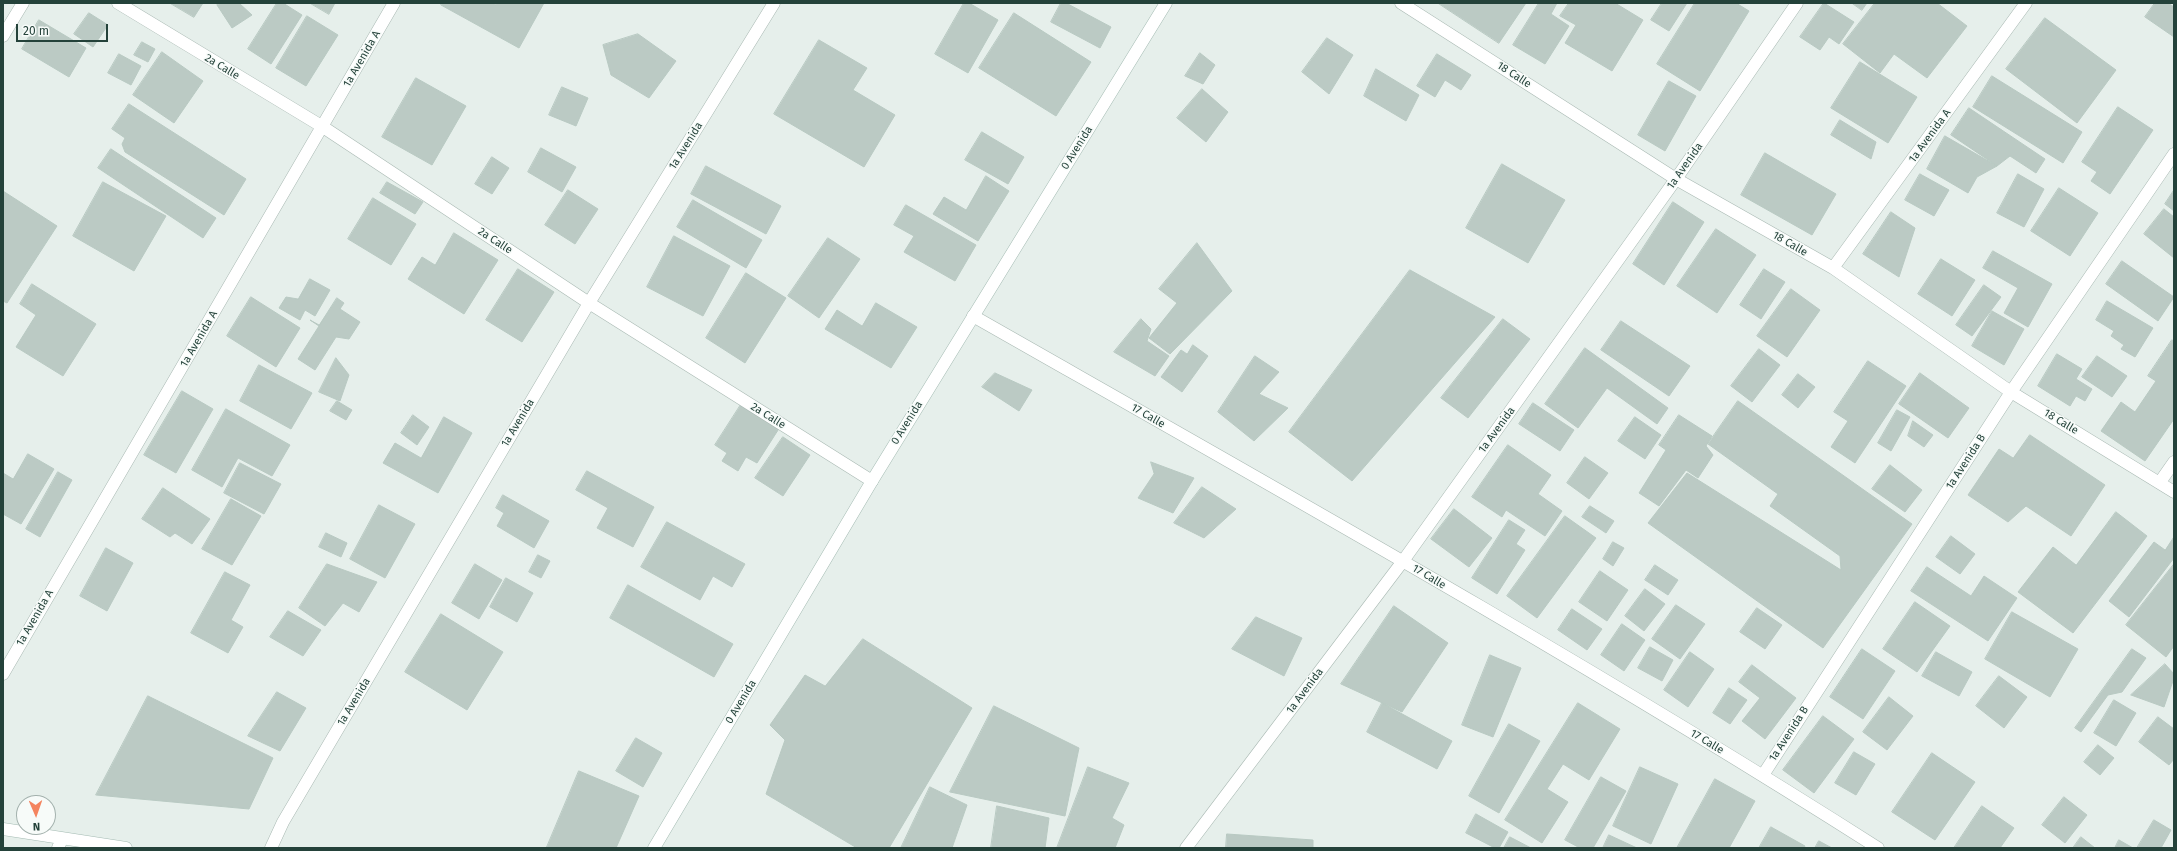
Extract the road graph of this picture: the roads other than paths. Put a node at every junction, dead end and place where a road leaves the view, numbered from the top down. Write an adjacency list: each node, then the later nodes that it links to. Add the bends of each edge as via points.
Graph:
1 (23, 3): 9 (street)
2 (118, 3): 10 (street, 2a Calle)
3 (394, 3): 10 (street, 1a Avenida A)
4 (774, 3): 14 (street, 1a Avenida)
5 (1166, 3): 15 (street, 0 Avenida)
6 (1401, 3): 12 (street, 18 Calle)
7 (1797, 3): 12 (street, 1a Avenida)
8 (2026, 3): 13 (street, 1a Avenida A)
9 (3, 36)
10 (323, 128): 14 (street, 2a Calle); 22 (street, 1a Avenida A)
11 (2174, 154): 16 (street, 1a Avenida B)
12 (1676, 179): 13 (street, 18 Calle); 21 (street, 1a Avenida)
13 (1833, 268): 16 (street, 18 Calle)
14 (589, 303): 18 (street, 2a Calle); 27 (street, 1a Avenida, via 283,822)
15 (973, 316): 18 (street, 0 Avenida); 21 (street, 17 Calle)
16 (2011, 392): 19 (street, 18 Calle); 23 (street, 1a Avenida B)
17 (2174, 462): 19 (street)
18 (872, 481): 28 (street, 0 Avenida)
19 (2160, 482): 20 (street, 18 Calle)
20 (2174, 492)
21 (1403, 561): 23 (street, 17 Calle); 29 (street, 1a Avenida)
22 (3, 674)
23 (1763, 775): 30 (street, 17 Calle)
24 (3, 829): 25 (street)
25 (60, 844): 26 (street)
26 (126, 848)
27 (271, 848)
28 (654, 848)
29 (1186, 848)
30 (1878, 848)

